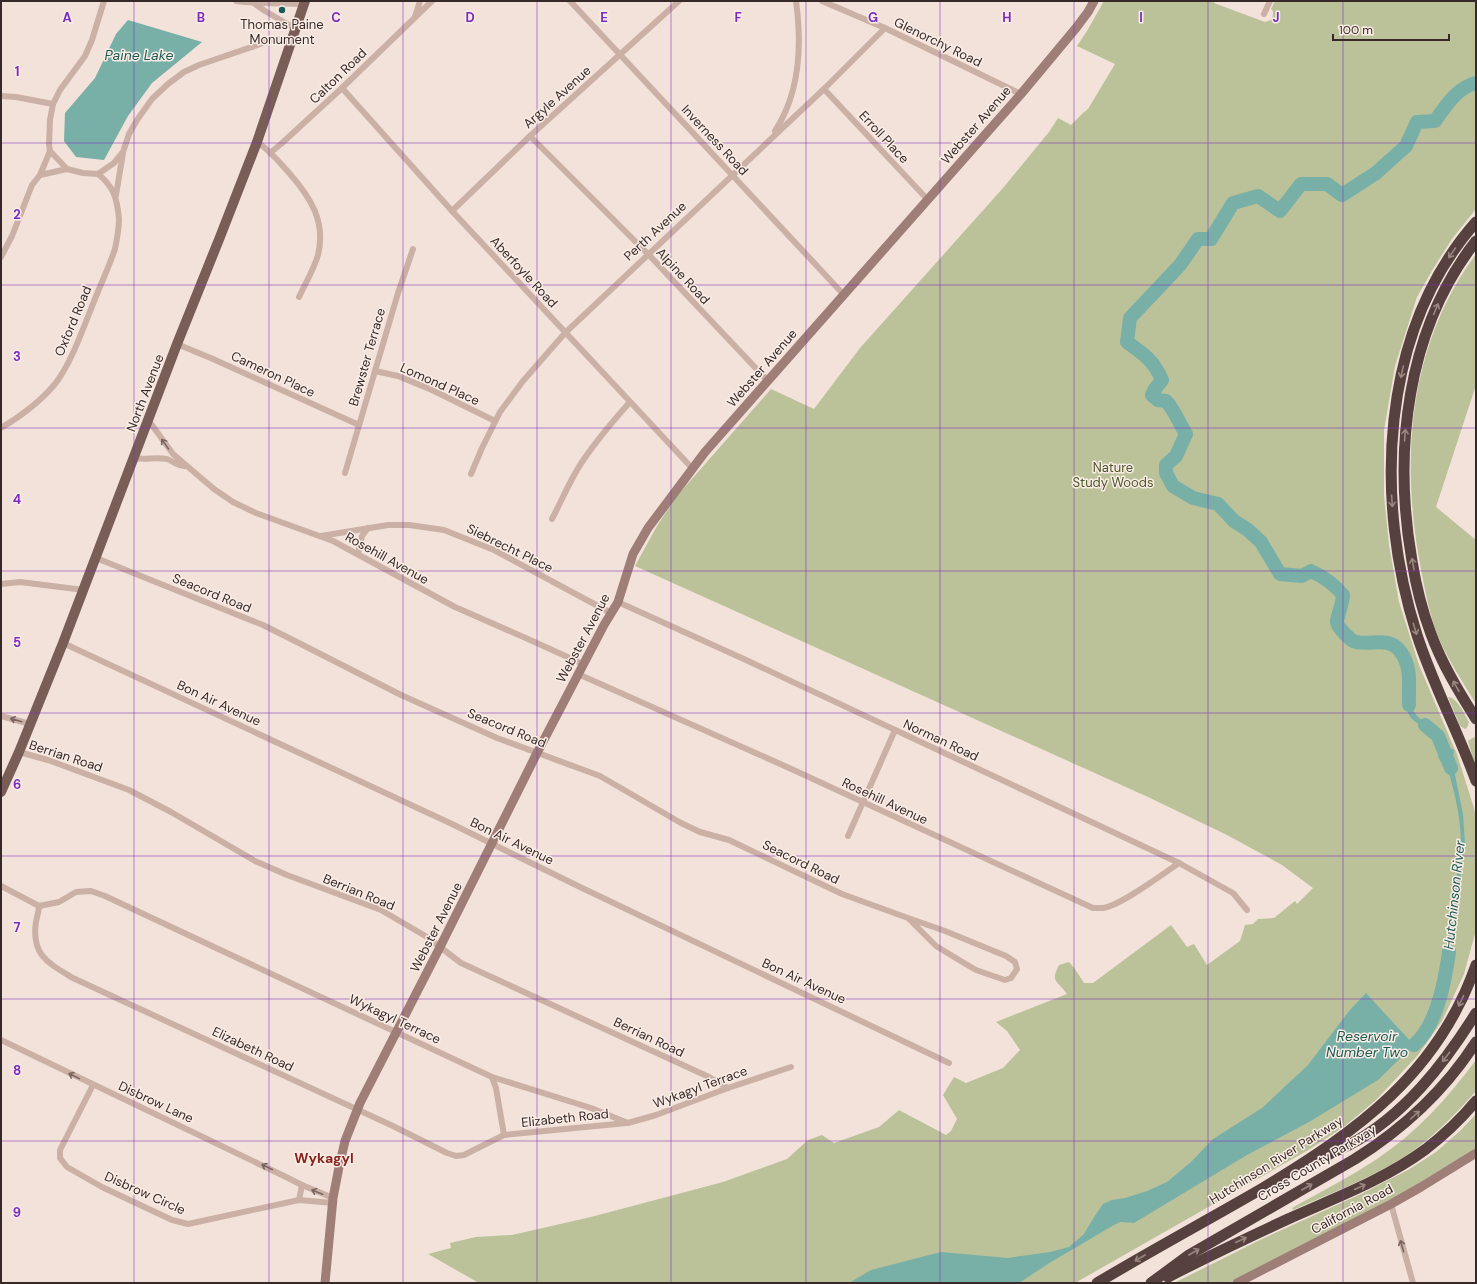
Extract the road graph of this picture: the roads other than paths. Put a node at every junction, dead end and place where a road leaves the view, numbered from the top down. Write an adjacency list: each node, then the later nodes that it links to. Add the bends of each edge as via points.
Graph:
1 (104, 1): 23 (street, via 85,56)
2 (236, 1): 12 (street)
3 (420, 1): 14 (street)
4 (432, 1): 14 (street, Calton Road)
5 (570, 1): 18 (street, Inverness Road)
6 (679, 1): 18 (street, Argyle Avenue)
7 (796, 1): 26 (street, via 799,43 796,75 788,108 777,128)
8 (822, 1): 15 (street, Glenorchy Road)
9 (1094, 1): 21 (street, Webster Avenue, via 1076,28)
10 (1270, 1): 13 (street)
11 (304, 3): 12 (street); 16 (main road, North Avenue)
12 (255, 4): 16 (street)
13 (1264, 14)
14 (415, 17): 19 (street, Calton Road)
15 (885, 28): 20 (street, Perth Avenue); 21 (street, Glenorchy Road)
16 (296, 29): 17 (main road, North Avenue)
17 (292, 39): 25 (main road, North Avenue); 28 (street, via 275,39 184,72 152,99 129,134)
18 (620, 54): 24 (street, Argyle Avenue); 32 (street, Inverness Road)
19 (342, 88): 29 (street, Calton Road); 36 (street, Aberfoyle Road)
20 (824, 89): 26 (street, Perth Avenue); 35 (street, Erroll Place)
21 (1020, 94): 35 (street, Webster Avenue)
22 (1, 96): 23 (street)
23 (53, 104): 27 (street)
24 (530, 136): 36 (street, Argyle Avenue); 40 (street, Alpine Road)
25 (257, 142): 29 (street); 45 (main road, North Avenue)
26 (762, 146): 32 (street, Perth Avenue)
27 (50, 151): 30 (street); 33 (street)
28 (123, 152): 31 (street, via 114,163); 34 (street)
29 (270, 153): 43 (street, via 304,190 319,221 318,256)
30 (67, 169): 31 (street); 33 (street)
31 (98, 174): 34 (street, via 112,187)
32 (732, 174): 40 (street, Perth Avenue); 42 (street, Inverness Road)
33 (40, 175): 41 (street, via 32,185)
34 (115, 197): 52 (street, Oxford Road, via 119,219 114,250 67,364 56,383 38,402)
35 (928, 200): 42 (street, Webster Avenue)
36 (452, 211): 44 (street, Aberfoyle Road)
37 (1476, 222): 76 (highway, one-way to 76, via 1441,270 1413,332 1397,398 1391,471 1398,555 1413,622 1426,662)
38 (1476, 241): 71 (highway, one-way to 38, via 1438,651 1424,614 1409,545 1404,475 1407,415 1421,348 1444,292)
39 (413, 248): 46 (street, Brewster Terrace)
40 (648, 254): 44 (street, Perth Avenue); 47 (street, Alpine Road)
41 (1, 257)
42 (844, 295): 47 (street, Webster Avenue)
43 (299, 297)
44 (565, 333): 48 (street, Aberfoyle Road); 50 (street, Perth Avenue, via 523,381)
45 (177, 344): 49 (main road, North Avenue); 51 (street, Cameron Place)
46 (375, 371): 50 (street, Lomond Place, via 398,376 432,390); 51 (street, Brewster Terrace)
47 (768, 381): 55 (street, Webster Avenue)
48 (630, 402): 55 (street, Aberfoyle Road); 58 (street, via 582,462)
49 (149, 421): 53 (main road, North Avenue); 54 (street, Rosehill Avenue, one-way to 49, via 169,450)
50 (495, 421): 57 (street, Perth Avenue)
51 (359, 425): 56 (street, Brewster Terrace)
52 (1, 428)
53 (134, 458): 54 (street, Rosehill Avenue, via 168,460); 62 (main road, North Avenue)
54 (185, 466): 60 (street, Rosehill Avenue, via 233,502)
55 (692, 468): 65 (street, Webster Avenue, via 648,528 633,554)
56 (345, 473)
57 (471, 474)
58 (552, 519)
59 (368, 528): 60 (street, Siebrecht Place); 61 (street, via 362,536); 66 (street, Siebrecht Place, via 409,524 444,530 494,550)
60 (320, 536): 61 (street, Rosehill Avenue)
61 (358, 554): 68 (street, Rosehill Avenue, via 455,607)
62 (96, 558): 64 (main road, North Avenue); 75 (street, Seacord Road, via 291,638 401,695 497,738)
63 (1, 584): 64 (street, via 20,582)
64 (84, 590): 67 (main road, North Avenue)
65 (618, 602): 66 (street, Webster Avenue); 73 (street, Norman Road)
66 (612, 613): 68 (street, Webster Avenue)
67 (63, 643): 72 (main road, North Avenue); 80 (street, Bon Air Avenue)
68 (584, 664): 69 (street, Webster Avenue)
69 (578, 674): 75 (street, Webster Avenue); 78 (street, Rosehill Avenue)
70 (1, 716): 72 (street, one-way to 70)
71 (1476, 720)
72 (30, 724): 74 (main road, North Avenue)
73 (895, 730): 78 (street); 81 (street, Norman Road)
74 (19, 752): 77 (main road, North Avenue); 86 (street, Berrian Road, via 129,790 255,860 287,875 381,910)
75 (538, 752): 80 (street, Webster Avenue); 85 (street, Seacord Road, via 600,776 700,832 730,840 842,894)
76 (1476, 781)
77 (1, 792)
78 (862, 802): 79 (street); 81 (street, Rosehill Avenue, via 1093,908 1103,908 1116,903)
79 (848, 836)
80 (492, 844): 86 (street, Webster Avenue); 92 (street, Bon Air Avenue)
81 (1179, 863): 84 (street, Norman Road, via 1233,893)
82 (1, 886): 83 (street)
83 (39, 906): 89 (street, Wykagyl Terrace, via 59,902 76,892 91,891); 98 (street, Elizabeth Road, via 36,944 40,952 56,967 73,978)
84 (1247, 910)
85 (908, 918): 85 (street, Seacord Road, via 936,946 976,970 1005,980 1011,978 1017,969 1015,962 1006,956)
86 (440, 947): 89 (street, Webster Avenue); 96 (street, Berrian Road, via 462,963)
87 (1476, 965): 102 (highway, Hutchinson River Parkway, one-way to 102, via 1449,1023 1425,1058 1402,1084 1378,1109 1348,1132)
88 (1476, 1013): 102 (highway, Cross County Parkway, one-way to 102, via 1437,1069 1396,1111 1350,1144)
89 (397, 1033): 94 (street, Wykagyl Terrace); 98 (street, Webster Avenue)
90 (1, 1040): 95 (street, Disbrow Lane, one-way to 90)
91 (1476, 1042): 109 (highway, Cross County Parkway, one-way to 91, via 1189,1255 1378,1144 1432,1098)
92 (949, 1062)
93 (791, 1067): 96 (street, Wykagyl Terrace)
94 (492, 1076): 99 (street, Wykagyl Terrace); 100 (street, Elizabeth Road)
95 (93, 1085): 103 (street, Disbrow Lane, one-way to 95); 104 (street, Disbrow Circle, via 62,1144 60,1158 67,1167 102,1187 172,1220 188,1224)
96 (728, 1088): 99 (street, Wykagyl Terrace)
97 (1476, 1101): 110 (highway, one-way to 97, via 1392,1170 1438,1139)
98 (358, 1110): 100 (street, Elizabeth Road, via 456,1156 471,1153); 105 (street, Webster Avenue, via 345,1141)
99 (628, 1123): 100 (street, Elizabeth Road)
100 (504, 1135)
101 (1476, 1153): 106 (street, California Road)
102 (1283, 1175): 108 (highway, Hutchinson River Parkway, one-way to 108)
103 (302, 1185): 104 (street); 105 (street, Disbrow Lane, one-way to 103)
104 (299, 1200): 105 (street, Disbrow Circle)
105 (333, 1201): 107 (street, Webster Avenue)
106 (1391, 1204): 111 (street, California Road); 112 (street, one-way to 106)
107 (325, 1283)
108 (1097, 1283)
109 (1151, 1283)
110 (1157, 1283)
111 (1237, 1283)
112 (1413, 1283)

